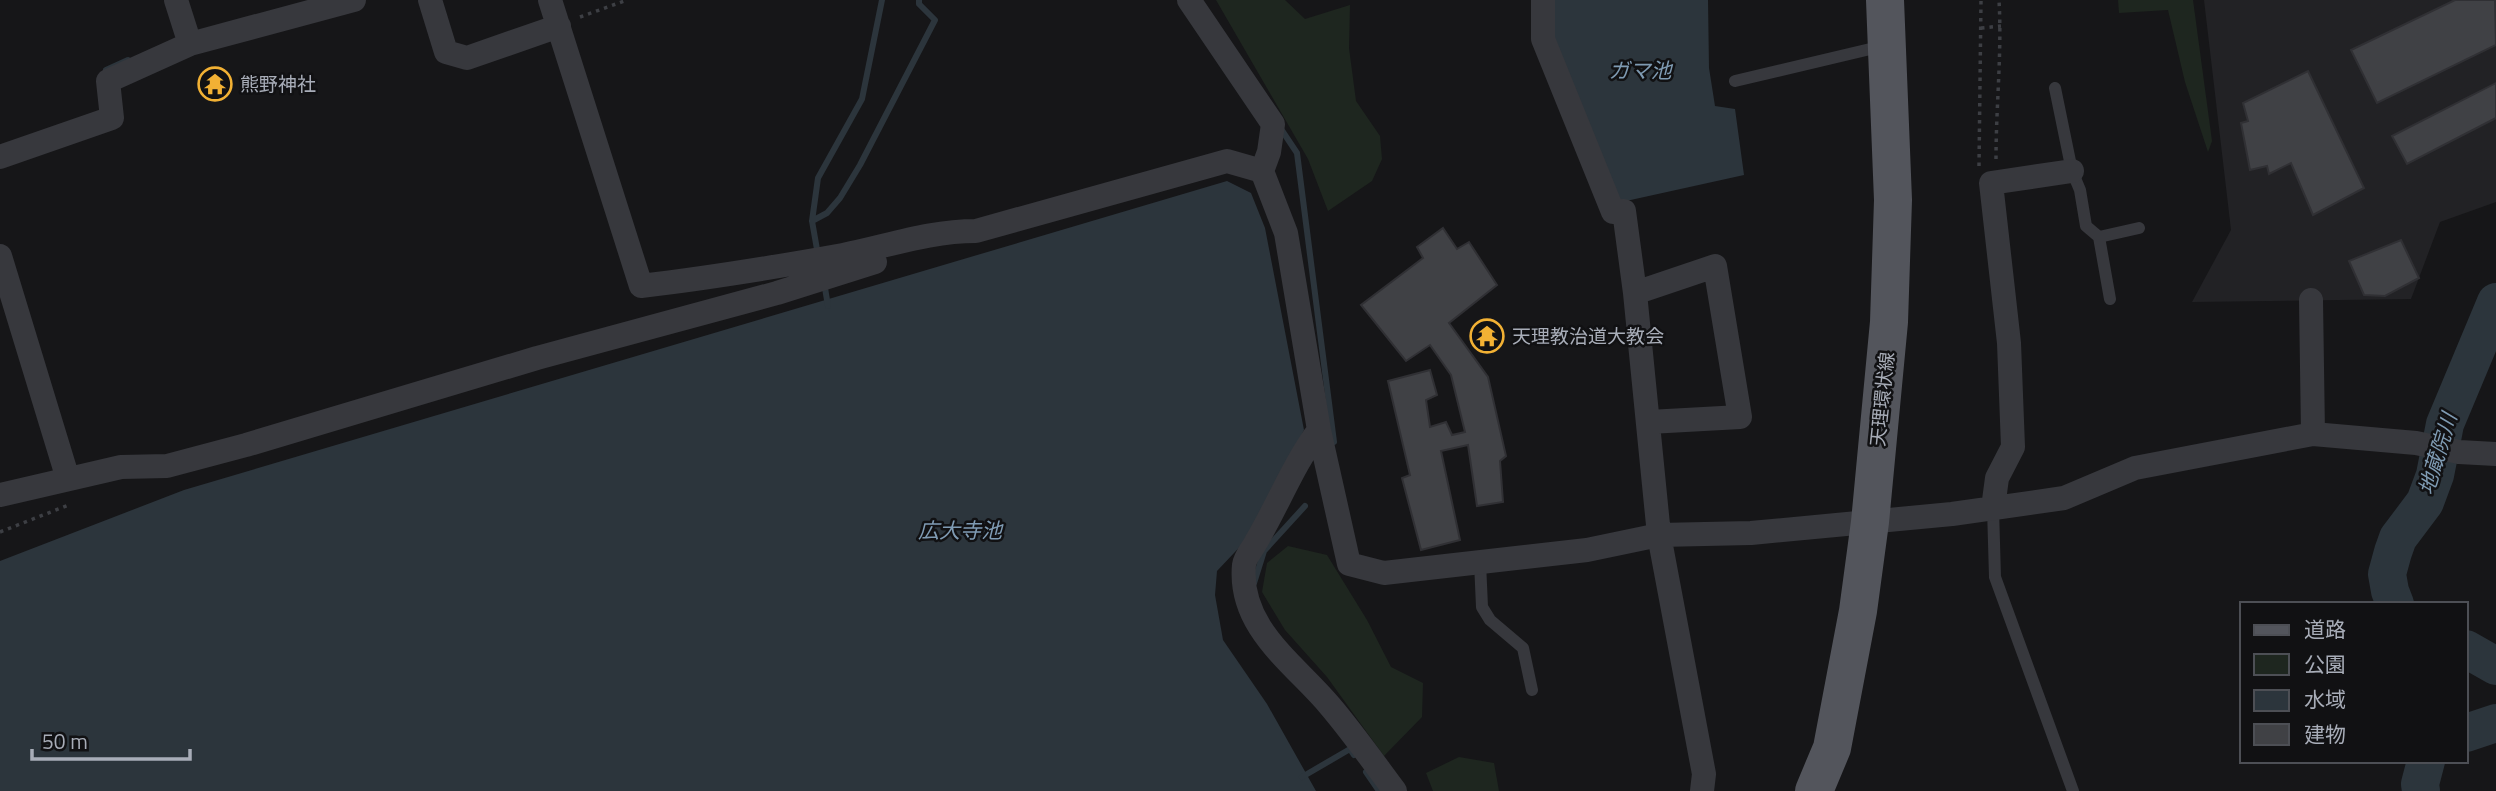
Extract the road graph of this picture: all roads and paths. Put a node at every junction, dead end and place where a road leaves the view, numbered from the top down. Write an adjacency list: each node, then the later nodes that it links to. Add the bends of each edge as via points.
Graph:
1 (176, 0): 13 (street)
2 (354, 0): 13 (street)
3 (430, 0): 10 (street, via 446,52 467,58)
4 (550, 0): 10 (street)
5 (627, 0): 10 (path)
6 (1189, 0): 18 (street, via 1273,124)
7 (1543, 0): 25 (street, via 1543,38 1613,212 1624,211)
8 (1885, 0): 14 (main road, 天理環状線)
9 (2000, 0): 11 (path)
10 (559, 26): 22 (street, via 641,286 729,275 946,231)
11 (2001, 26): 12 (path); 20 (path, via 1996,171)
12 (1981, 28)
13 (190, 44): 17 (street, via 108,81 112,118)
14 (1887, 45): 15 (lane); 35 (main road, 天理環状線, via 1893,200 1889,322)
15 (1734, 81)
16 (2055, 88): 19 (lane)
17 (0, 157)
18 (1262, 171): 22 (street, via 1227,162); 29 (street, via 1286,233)
19 (2072, 171): 20 (street); 23 (lane, via 2086,226)
20 (1991, 183): 34 (street, via 2009,343 2013,447 1997,478)
21 (2139, 228): 23 (lane)
22 (976, 231): 32 (street, via 777,293 537,358 246,445 167,466 121,467)
23 (2099, 237): 26 (lane)
24 (0, 256): 32 (street)
25 (1635, 293): 28 (street); 28 (street, via 1715,267 1740,417)
26 (2110, 299)
27 (2311, 300): 30 (street)
28 (1649, 422): 36 (street)
29 (1319, 430): 37 (street, via 1349,564 1384,573); 39 (street, via 1244,562 1243,590 1277,652 1329,705)
30 (2313, 434): 31 (street); 34 (street, via 2134,468 2063,498)
31 (2496, 454)
32 (68, 479): 33 (street)
33 (0, 495)
34 (1993, 508): 35 (street); 42 (lane, via 1995,576)
35 (1870, 522): 36 (street); 41 (main road, 天理環状線, via 1843,697 1832,748)
36 (1659, 536): 37 (street, via 1587,550); 40 (street, via 1704,774)
37 (1480, 562): 38 (lane, via 1482,607 1490,620 1523,648)
38 (1532, 690)
39 (1395, 791)
40 (1702, 791)
41 (1814, 791)
42 (2073, 791)

